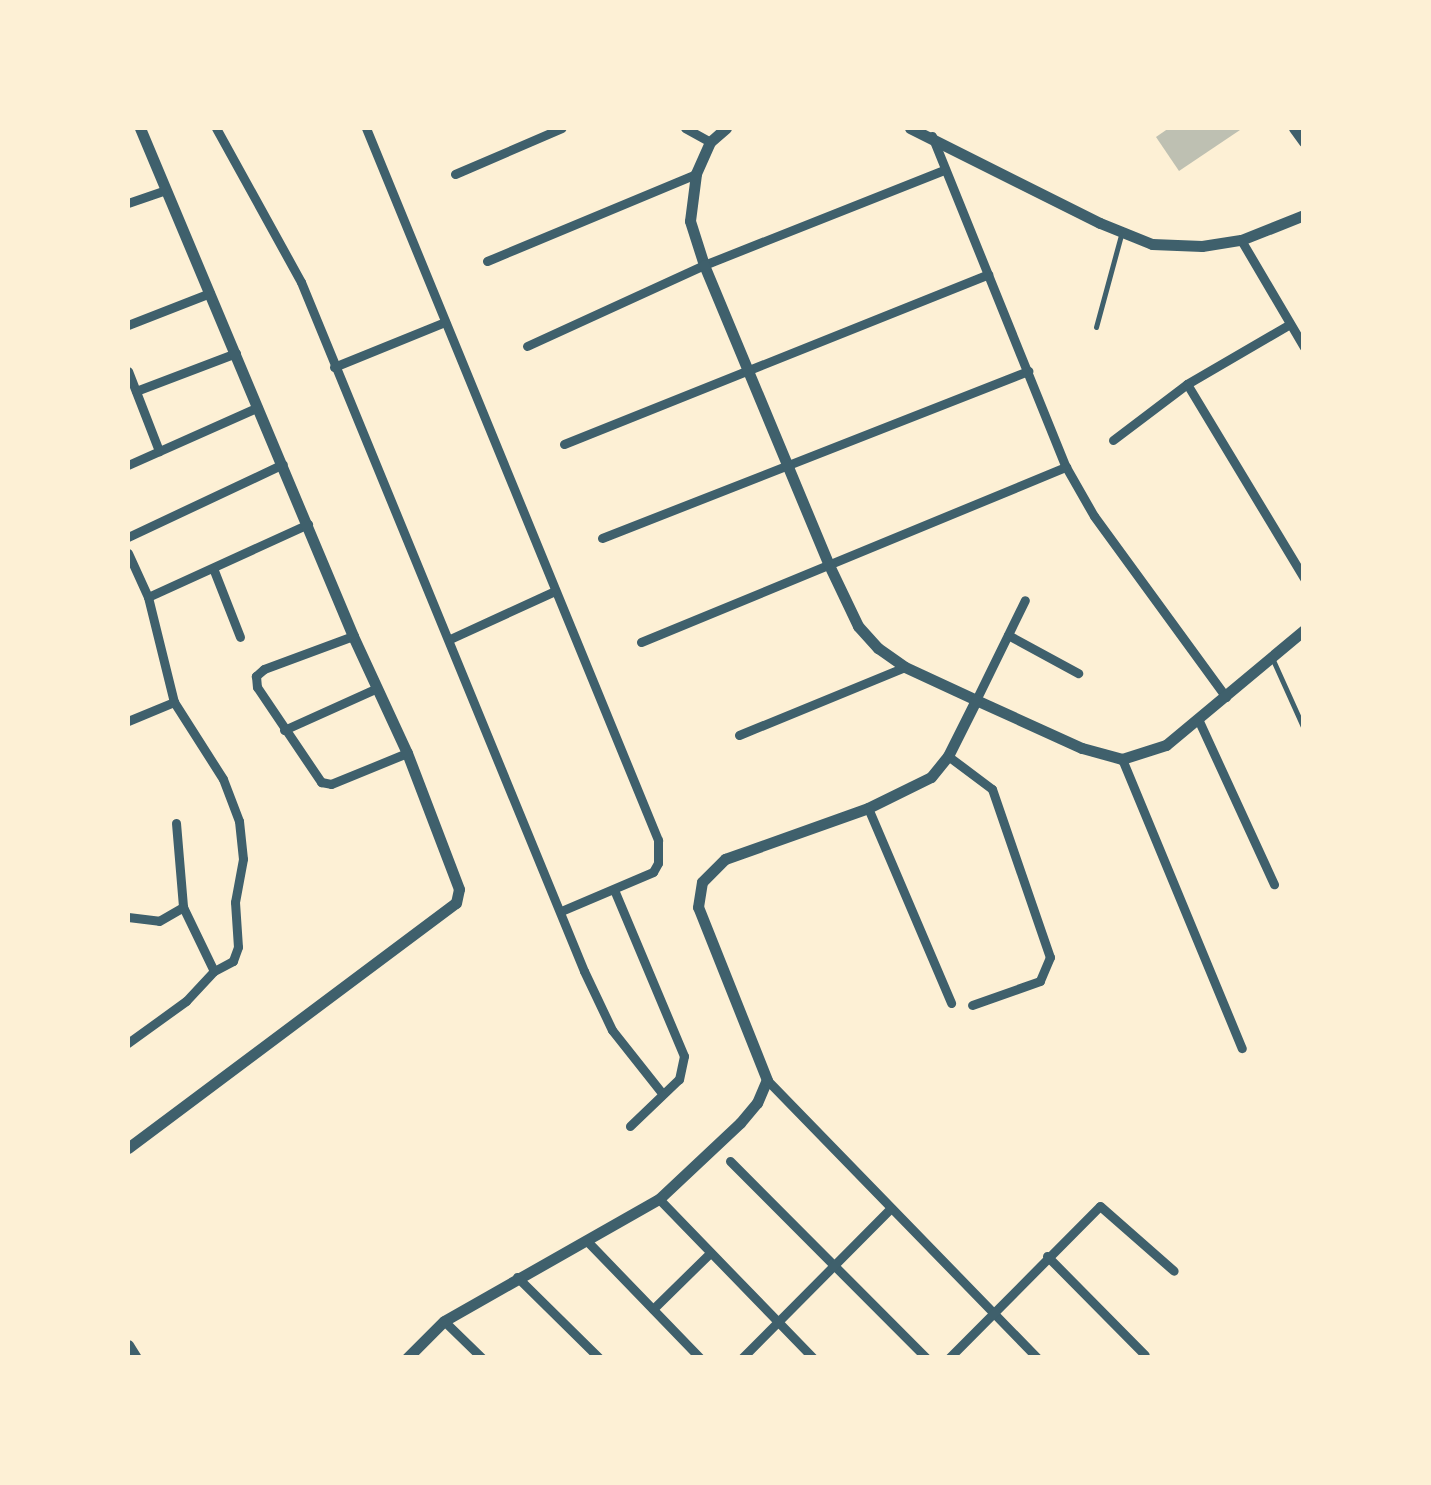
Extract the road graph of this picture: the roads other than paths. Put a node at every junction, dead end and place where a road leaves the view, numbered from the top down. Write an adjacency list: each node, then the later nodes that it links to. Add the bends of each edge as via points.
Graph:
1 (140, 128): 9 (street); 16 (street)
2 (216, 128): 32 (street, via 293,267)
3 (366, 128): 25 (street)
4 (562, 128): 14 (street)
5 (685, 128): 11 (street)
6 (726, 128): 11 (street)
7 (910, 128): 10 (street)
8 (1294, 128): 12 (street)
9 (128, 133)
10 (932, 136): 13 (street); 19 (street)
11 (710, 142): 15 (street)
12 (1304, 142)
13 (944, 170): 22 (street); 23 (street)
14 (455, 174)
15 (696, 174): 21 (street); 22 (street, via 690,221)
16 (166, 190): 17 (street); 24 (street)
17 (128, 204)
18 (1304, 214): 20 (street)
19 (1122, 232): 20 (street, via 1152,244); 28 (lane)
20 (1241, 240): 26 (street)
21 (488, 261)
22 (704, 265): 29 (street); 33 (street)
23 (988, 274): 33 (street); 35 (street)
24 (210, 294): 27 (street); 31 (street)
25 (445, 322): 32 (street); 53 (street)
26 (1290, 324): 30 (street); 36 (street)
27 (128, 325)
28 (1096, 327)
29 (527, 346)
30 (1304, 346)
31 (236, 353): 37 (street); 38 (street)
32 (334, 366): 60 (street)
33 (747, 368): 40 (street); 45 (street)
34 (128, 371): 37 (street)
35 (1028, 371): 44 (street); 45 (street)
36 (1187, 384): 39 (street); 52 (street)
37 (136, 391): 41 (street)
38 (258, 406): 41 (street); 42 (street)
39 (1112, 440)
40 (564, 444)
41 (158, 451): 43 (street)
42 (283, 464): 46 (street); 47 (street)
43 (128, 465)
44 (1066, 468): 50 (street); 66 (street)
45 (788, 469): 48 (street); 50 (street)
46 (308, 524): 51 (street); 58 (street)
47 (128, 536)
48 (602, 538)
49 (128, 553): 54 (street)
50 (828, 563): 61 (street); 63 (street, via 858,626)
51 (213, 568): 54 (street); 59 (street)
52 (1304, 578)
53 (555, 591): 60 (street); 80 (street, via 658,840 653,872)
54 (148, 597): 68 (street)
55 (1025, 600): 57 (street)
56 (1304, 630): 62 (street)
57 (1008, 634): 64 (street); 67 (street)
58 (353, 636): 65 (street); 72 (street, via 256,676)
59 (240, 637)
60 (450, 639): 82 (street)
61 (641, 642)
62 (1272, 658): 66 (street); 71 (lane)
63 (905, 667): 67 (street); 73 (street)
64 (1078, 673)
65 (377, 688): 72 (street); 74 (street)
66 (1226, 697): 69 (street)
67 (976, 700): 75 (street); 76 (street)
68 (174, 702): 70 (street); 84 (street, via 223,779 238,821 238,947 233,961)
69 (1198, 719): 76 (street, via 1166,745); 79 (street)
70 (128, 722)
71 (1304, 729)
72 (284, 730): 74 (street, via 321,782 331,784)
73 (739, 735)
74 (406, 753): 92 (street, via 456,876 456,904)
75 (948, 756): 77 (street, via 931,777); 86 (street, via 992,788 1050,957 1040,981)
76 (1122, 759): 88 (street)
77 (868, 808): 85 (street); 89 (street, via 724,859 702,882 698,907)
78 (176, 823): 81 (street)
79 (1274, 884)
80 (615, 892): 82 (street); 90 (street, via 680,1045 684,1069)
81 (183, 907): 83 (street, via 159,921); 84 (street)
82 (561, 911): 90 (street, via 612,1030)
83 (128, 918)
84 (214, 971): 87 (street, via 175,1010)
85 (951, 1004)
86 (972, 1005)
87 (128, 1042)
88 (1242, 1048)
89 (766, 1080): 94 (street, via 740,1123); 95 (street)
90 (662, 1093): 91 (street)
91 (630, 1126)
92 (128, 1148)
93 (730, 1161): 99 (street)
94 (659, 1199): 96 (street); 97 (street)
95 (892, 1208): 99 (street); 103 (street)
96 (586, 1240): 101 (street); 102 (street)
97 (710, 1253): 102 (street); 105 (street)
98 (1048, 1256): 100 (street, via 1100,1206); 103 (street); 107 (street)
99 (834, 1266): 105 (street); 115 (street)
100 (1174, 1271)
101 (517, 1277): 104 (street); 111 (street)
102 (653, 1309): 112 (street)
103 (992, 1311): 116 (street); 117 (street)
104 (444, 1321): 109 (street); 110 (street)
105 (778, 1322): 113 (street); 114 (street)
106 (128, 1345): 108 (street)
107 (1145, 1355)
108 (136, 1358)
109 (407, 1358)
110 (482, 1358)
111 (599, 1358)
112 (700, 1358)
113 (742, 1358)
114 (812, 1358)
115 (926, 1358)
116 (949, 1358)
117 (1038, 1358)

